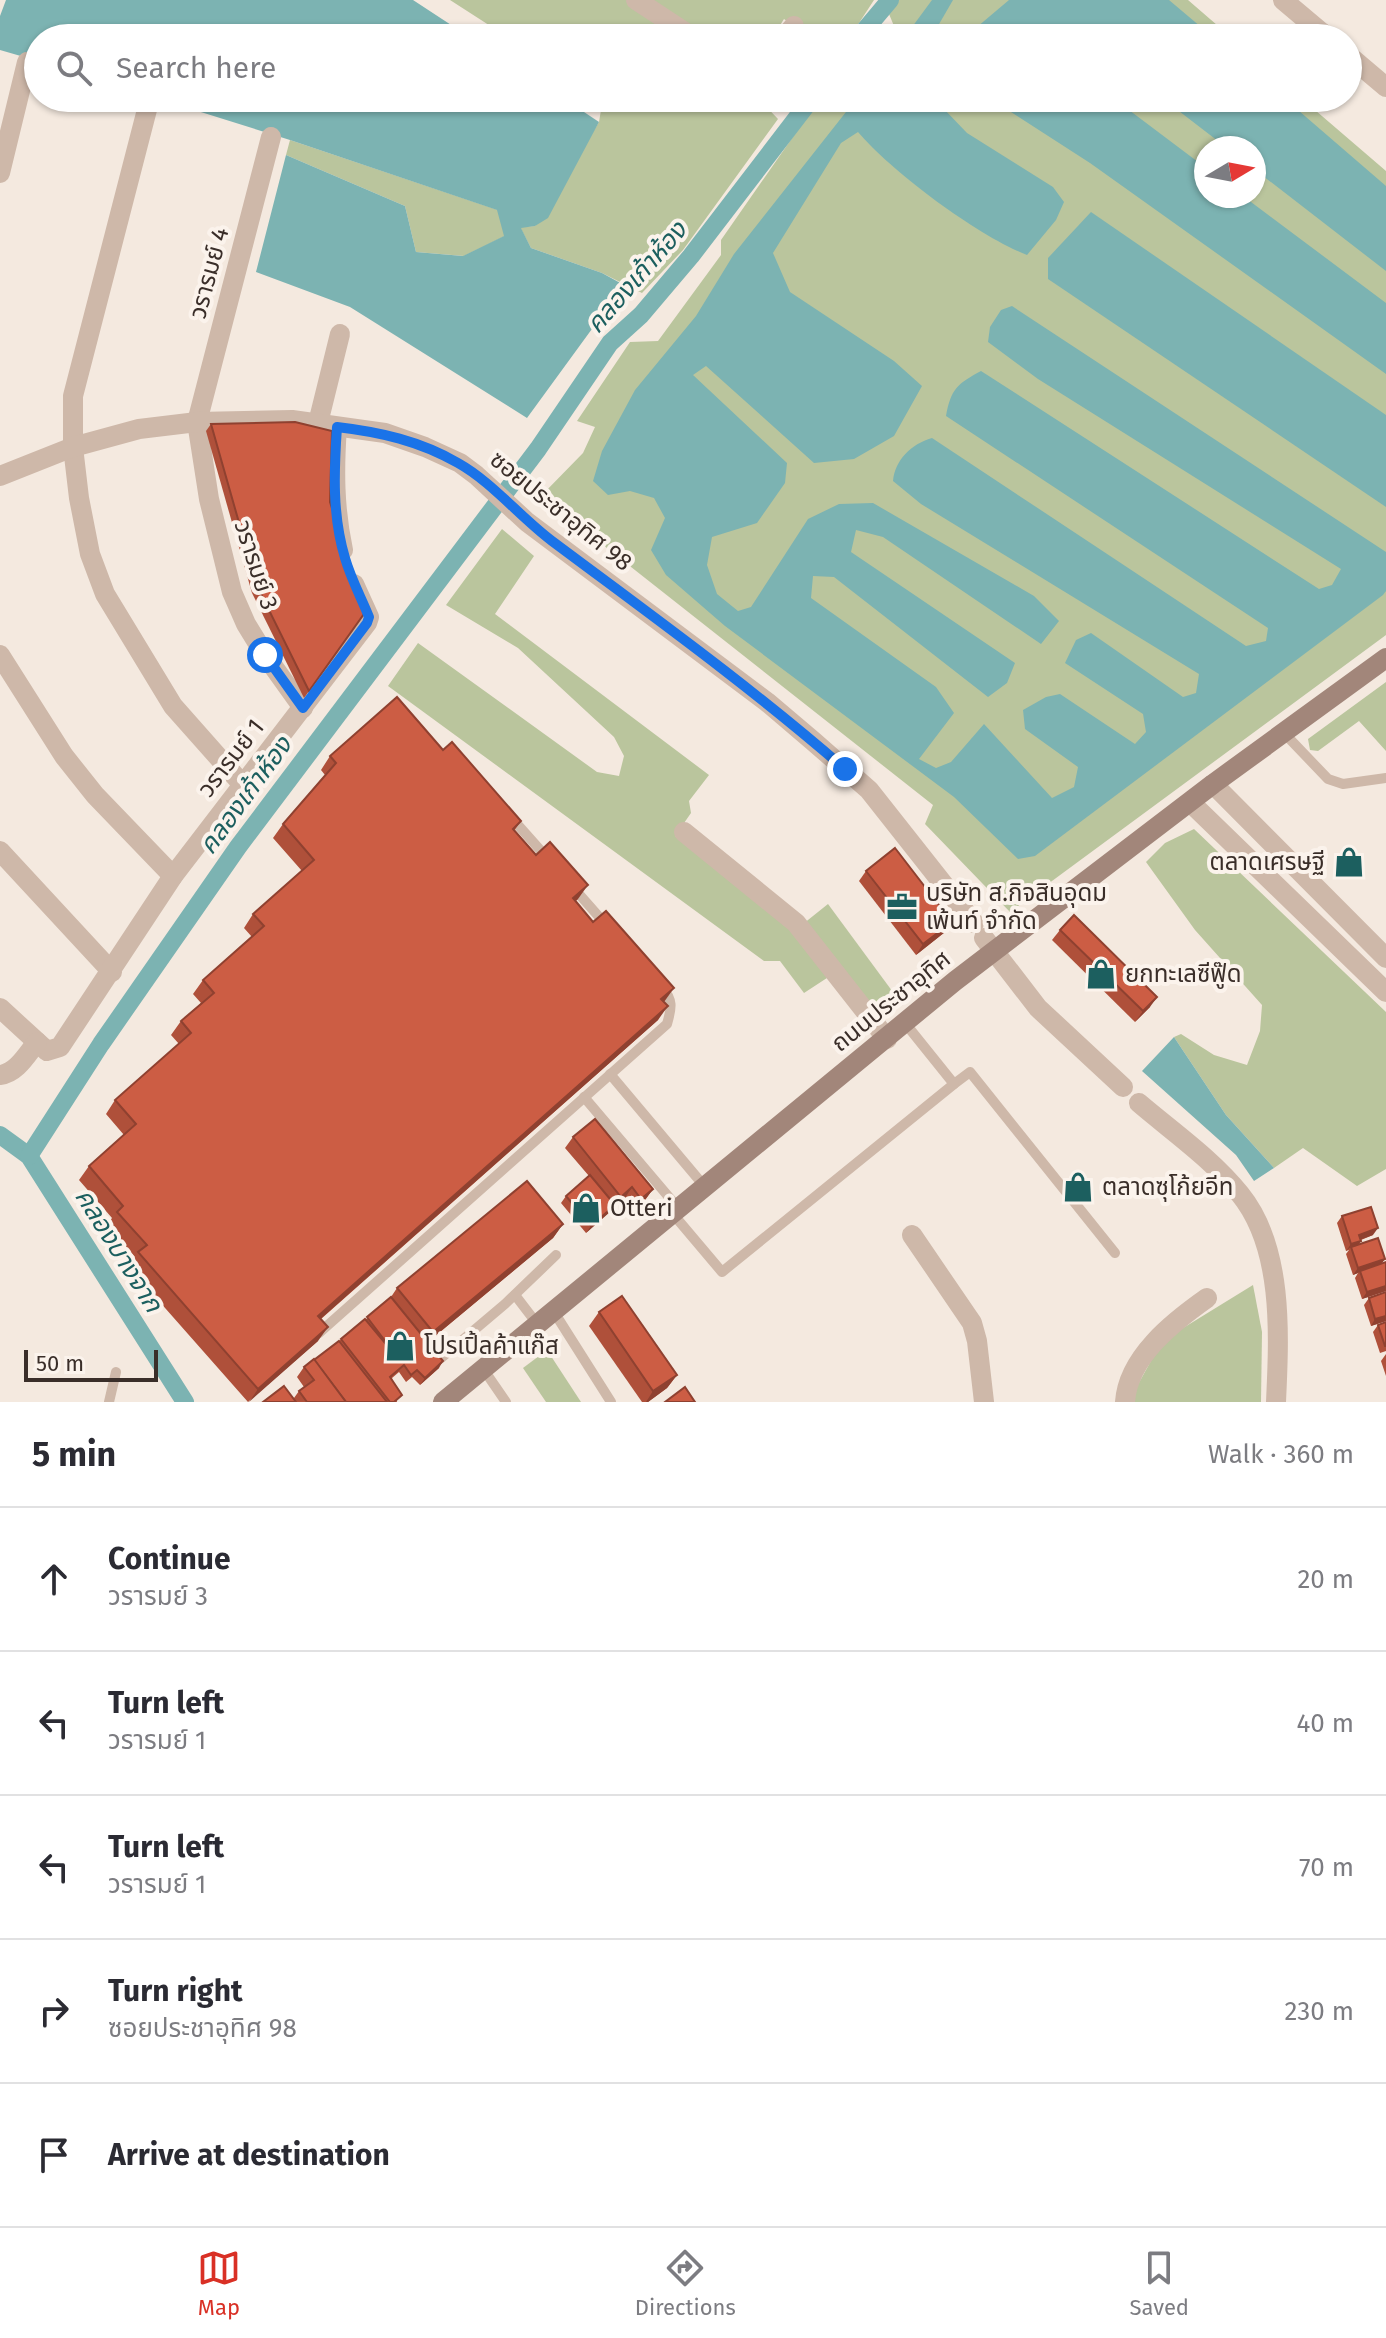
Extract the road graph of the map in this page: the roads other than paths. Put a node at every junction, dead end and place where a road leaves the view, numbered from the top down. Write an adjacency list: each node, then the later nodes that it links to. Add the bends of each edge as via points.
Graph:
1 (636, 0): 3 (street)
2 (1283, 0): 4 (street)
3 (673, 24)
4 (1311, 24)
5 (1362, 67): 7 (street)
6 (24, 74): 10 (street)
7 (1386, 87)
8 (146, 112): 14 (street, via 73,396)
9 (271, 137): 12 (street, วรารมย์ 4)
10 (0, 173)
11 (340, 334): 13 (street)
12 (197, 422): 13 (street, ซอยประชาอุทิศ 98, via 279,419); 14 (street, ซอยประชาอุทิศ 98, via 139,429); 18 (street, วรารมย์ 3, via 232,592 246,624)
13 (328, 425): 18 (street, วรารมย์ 1, via 338,526 369,617); 31 (street, ซอยประชาอุทิศ 98, via 385,433 460,463 527,522 767,702 869,790)
14 (73, 447): 15 (street, ซอยประชาอุทิศ 98); 22 (street, via 90,554 105,594 173,706)
15 (0, 476)
16 (0, 655): 28 (street, via 64,756)
17 (1386, 658): 19 (main road, ถนนประชาอุทิศ)
18 (303, 708): 22 (street, วรารมย์ 1)
19 (1284, 733): 20 (lane, via 1328,779 1343,784); 21 (main road, ถนนประชาอุทิศ)
20 (1386, 778)
21 (1213, 784): 23 (main road, ถนนประชาอุทิศ); 32 (street)
22 (243, 785): 28 (street, วรารมย์ 1)
23 (1191, 803): 31 (main road, ถนนประชาอุทิศ); 35 (street)
24 (500, 805): 27 (lane)
25 (684, 832): 38 (street, via 796,923)
26 (0, 851): 33 (street)
27 (553, 865)
28 (173, 876): 33 (street, วรารมย์ 1)
29 (564, 877): 30 (lane)
30 (617, 937)
31 (984, 937): 37 (main road, ถนนประชาอุทิศ); 43 (street, ซอยประชาอุทิศ 98, via 1038,1008)
32 (1386, 958)
33 (112, 972): 39 (street, วรารมย์ 1, via 60,1047)
34 (649, 973): 40 (lane, via 670,997 667,1024)
35 (1386, 992)
36 (0, 1008): 39 (street)
37 (905, 1023): 38 (main road, ถนนประชาอุทิศ); 42 (lane)
38 (887, 1039): 46 (main road, ถนนประชาอุทิศ)
39 (43, 1047): 41 (street, วรารมย์ 1)
40 (610, 1074): 44 (lane); 46 (lane)
41 (0, 1075)
42 (954, 1084): 47 (lane, via 722,1272); 49 (lane, via 970,1072)
43 (1123, 1087)
44 (584, 1097): 47 (lane); 54 (lane)
45 (1139, 1103): 64 (street, via 1220,1172 1258,1223 1275,1290)
46 (705, 1187): 47 (main road, ถนนประชาอุทิศ)
47 (676, 1212): 53 (main road, ถนนประชาอุทิศ)
48 (912, 1235): 62 (street, via 972,1323)
49 (1115, 1253)
50 (556, 1255): 51 (lane)
51 (515, 1295): 53 (lane); 55 (lane)
52 (1207, 1298): 63 (street, via 1140,1359)
53 (546, 1319): 56 (main road, ถนนประชาอุทิศ); 61 (lane)
54 (319, 1333)
55 (440, 1359)
56 (484, 1370): 59 (main road, ถนนประชาอุทิศ); 60 (lane)
57 (116, 1372): 58 (lane)
58 (109, 1402)
59 (443, 1402)
60 (506, 1402)
61 (611, 1402)
62 (984, 1402)
63 (1125, 1402)
64 (1276, 1402)

